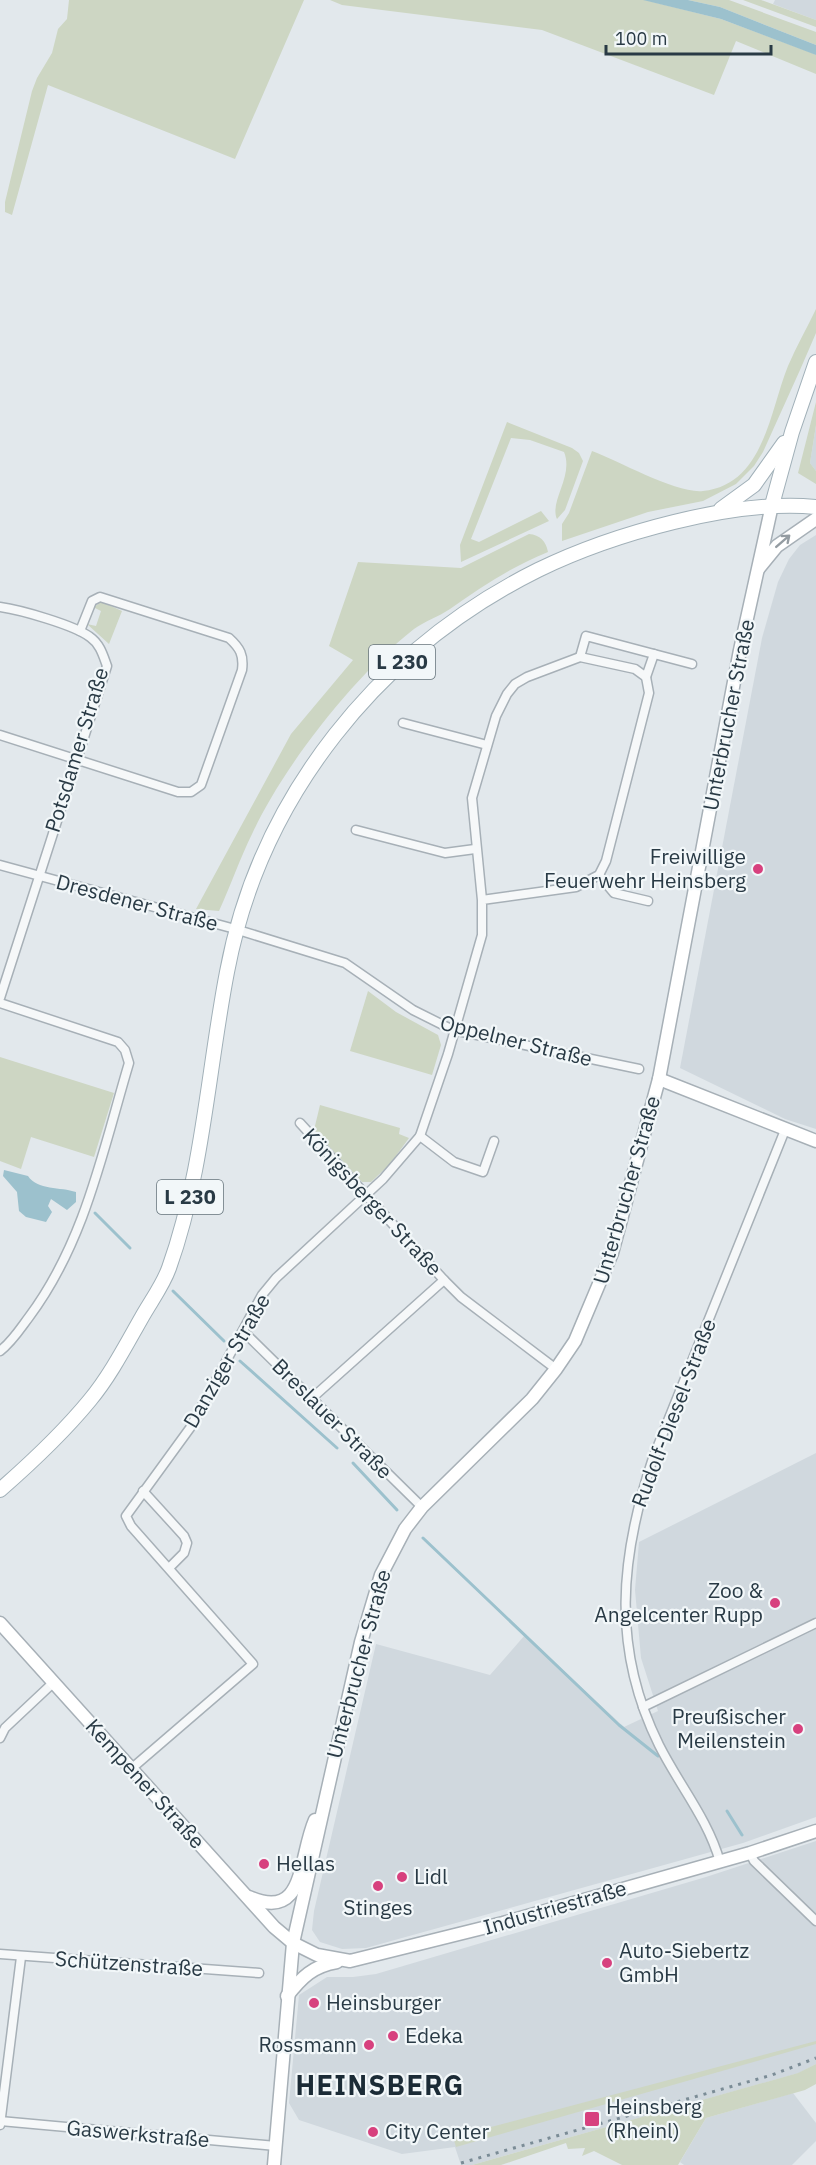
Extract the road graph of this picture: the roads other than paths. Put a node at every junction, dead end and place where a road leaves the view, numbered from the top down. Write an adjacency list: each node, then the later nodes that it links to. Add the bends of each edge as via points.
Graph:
1 (816, 362): 2 (main road)
2 (792, 432): 3 (main road); 5 (main road, via 754,485 735,501)
3 (772, 504): 4 (main road, L 230); 5 (main road, L 230); 7 (street, Unterbrucher Straße)
4 (816, 507)
5 (708, 515): 25 (main road, L 230, via 560,560 517,581 431,636 353,713 305,773 267,842)
6 (816, 519): 7 (street, one-way to 6, via 777,546)
7 (756, 572): 30 (street, Unterbrucher Straße)
8 (0, 607): 9 (street, Potsdamer Straße)
9 (80, 631): 17 (street, Potsdamer Straße, via 100,648 107,666); 17 (street, via 92,601 100,597 229,638 244,659 207,772 201,785 190,792 178,792)
10 (654, 654): 11 (street, via 586,636); 12 (street); 13 (street)
11 (580, 657): 13 (street, via 635,669); 16 (street, Danziger Straße, via 515,684 496,716)
12 (692, 664)
13 (646, 677): 21 (street, via 649,693 606,861)
14 (403, 723): 16 (street)
15 (0, 735): 17 (street)
16 (487, 745): 19 (street, Danziger Straße, via 472,798)
17 (75, 761): 22 (street, Potsdamer Straße)
18 (356, 830): 19 (street, via 445,853)
19 (475, 849): 23 (street, Danziger Straße)
20 (0, 865): 22 (street, Dresdener Straße)
21 (599, 875): 23 (street, via 576,887); 24 (street, via 614,893)
22 (38, 877): 25 (street, Dresdener Straße); 26 (street, Dresdener Straße)
23 (482, 900): 28 (street, Danziger Straße, via 482,935)
24 (648, 901)
25 (235, 929): 28 (street, Oppelner Straße, via 345,963 413,1010); 42 (main road, L 230, via 193,1186 168,1271 92,1398)
26 (0, 998)
27 (0, 1003): 39 (street, via 118,1042 129,1062 82,1220 66,1260 39,1304)
28 (453, 1030): 29 (street, Oppelner Straße); 33 (street, Danziger Straße)
29 (639, 1069)
30 (659, 1079): 32 (street); 40 (street, Unterbrucher Straße, via 612,1253 584,1322)
31 (300, 1123): 36 (street, Königsberger Straße)
32 (785, 1130): 35 (street); 49 (street, Rudolf-Diesel-Straße, via 653,1458 630,1537 625,1598 627,1639)
33 (420, 1136): 34 (street, via 453,1162 483,1172); 36 (street, Danziger Straße)
34 (494, 1140)
35 (816, 1141)
36 (366, 1195): 37 (street, Königsberger Straße); 38 (street, Danziger Straße, via 276,1278)
37 (444, 1280): 40 (street, Königsberger Straße); 41 (street, Königsberger Straße)
38 (243, 1331): 41 (street, Breslauer Straße); 43 (street, Danziger Straße, via 190,1428)
39 (0, 1352)
40 (556, 1369): 44 (street, Unterbrucher Straße, via 532,1399)
41 (311, 1399): 44 (street, Breslauer Straße)
42 (0, 1490)
43 (143, 1491): 45 (street, Danziger Straße, via 126,1516); 45 (street, via 188,1543)
44 (422, 1507): 52 (street, Unterbrucher Straße, via 405,1529 381,1575 356,1661)
45 (170, 1567): 51 (street, Danziger Straße, via 254,1664)
46 (0, 1623): 48 (street, Kempener Straße)
47 (816, 1623): 49 (street)
48 (54, 1682): 50 (street, via 5,1728); 51 (street, Kempener Straße)
49 (643, 1707): 55 (street, Rudolf-Diesel-Straße, via 660,1748 713,1837)
50 (0, 1738)
51 (131, 1769): 56 (street, Kempener Straße)
52 (324, 1799): 56 (street, via 307,1837 294,1892 286,1901 273,1905); 58 (street, Unterbrucher Straße)
53 (816, 1831): 54 (street, Industriestraße)
54 (750, 1853): 55 (street, Industriestraße); 57 (street)
55 (720, 1862): 61 (street, Industriestraße)
56 (246, 1896): 58 (street, Kempener Straße)
57 (816, 1921)
58 (293, 1943): 61 (street, Industriestraße, via 317,1955); 63 (street, Unterbrucher Straße)
59 (0, 1954): 60 (street, Schützenstraße)
60 (21, 1957): 62 (street, Schützenstraße); 64 (street)
61 (350, 1961): 63 (street, via 322,1965 302,1976)
62 (259, 1973)
63 (287, 1996): 65 (street, Unterbrucher Straße)
64 (0, 2123): 65 (street, Gaswerkstraße)
65 (269, 2145): 66 (street, Unterbrucher Straße)
66 (274, 2165)

